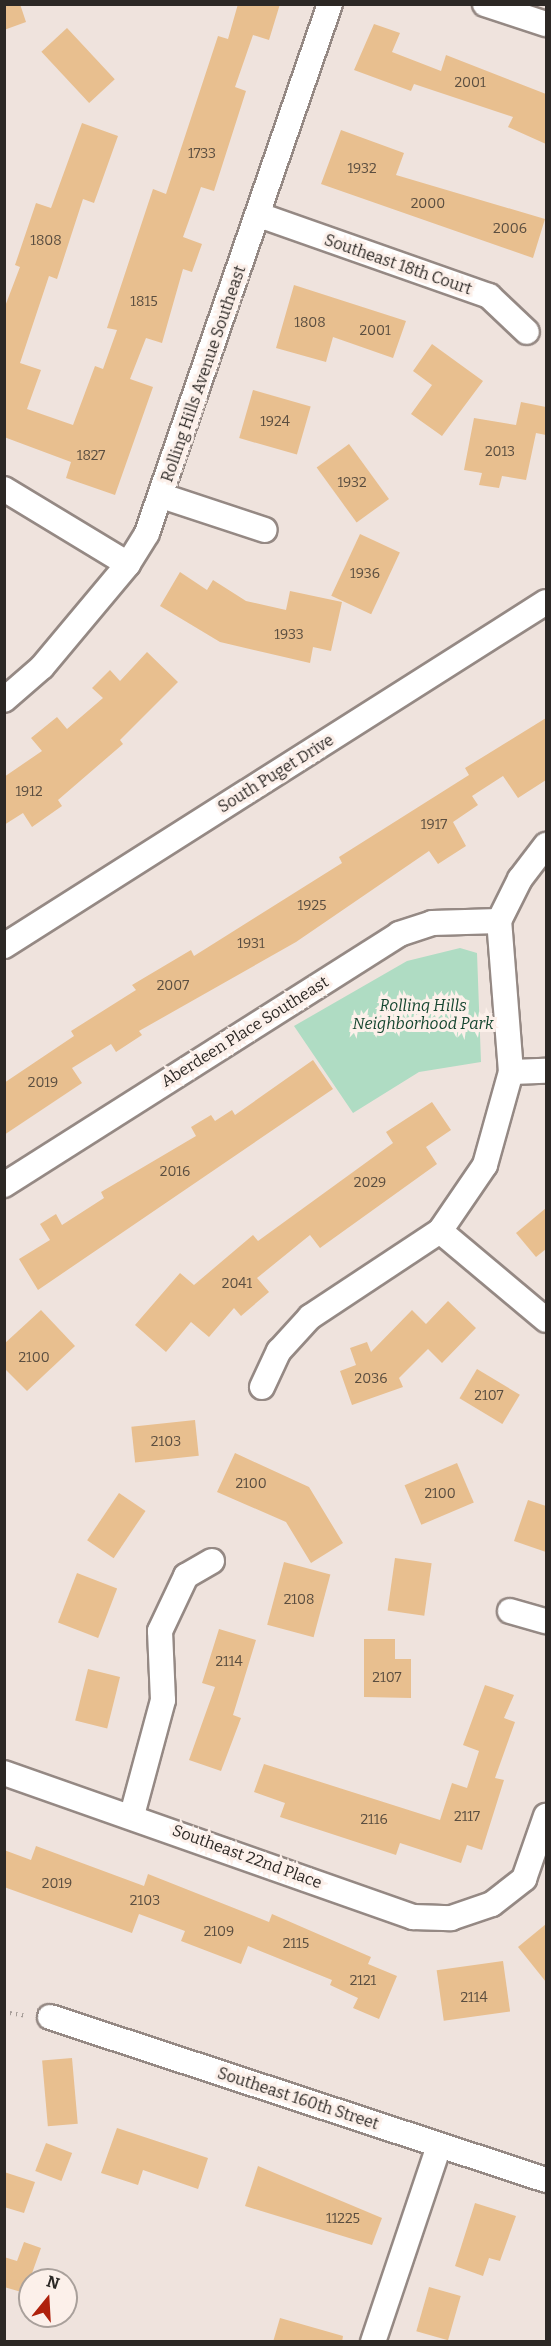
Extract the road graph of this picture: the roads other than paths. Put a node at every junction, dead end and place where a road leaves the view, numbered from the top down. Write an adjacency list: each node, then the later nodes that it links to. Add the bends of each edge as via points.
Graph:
1 (330, 4): 4 (street, Rolling Hills Avenue Southeast)
2 (485, 4): 3 (street)
3 (546, 24)
4 (259, 215): 5 (street, Southeast 18th Court, via 489,296); 7 (street, Rolling Hills Avenue Southeast)
5 (527, 332)
6 (4, 489): 9 (street)
7 (162, 496): 8 (street); 9 (street, Rolling Hills Avenue Southeast)
8 (265, 530)
9 (128, 564): 11 (street, Rolling Hills Avenue Southeast, via 42,667)
10 (546, 602): 14 (street, South Puget Drive)
11 (4, 700)
12 (546, 845): 13 (street, via 520,879)
13 (499, 921): 16 (street); 17 (street, Aberdeen Place Southeast, via 432,923 399,934)
14 (4, 946)
15 (546, 1071): 16 (street)
16 (511, 1072): 18 (street, via 485,1165)
17 (4, 1185)
18 (440, 1231): 19 (street); 20 (street, via 310,1317 279,1351)
19 (546, 1320)
20 (262, 1387)
21 (212, 1561): 25 (street, via 186,1576 160,1631 164,1700)
22 (510, 1611): 23 (street)
23 (546, 1621)
24 (4, 1773): 25 (street, Southeast 22nd Place)
25 (132, 1815): 26 (street, Southeast 22nd Place, via 413,1917 452,1918 492,1904 524,1879)
26 (546, 1816)
27 (50, 2017): 28 (street, Southeast 160th Street)
28 (439, 2146): 29 (street, Southeast 160th Street); 30 (street)
29 (546, 2180)
30 (373, 2342)

